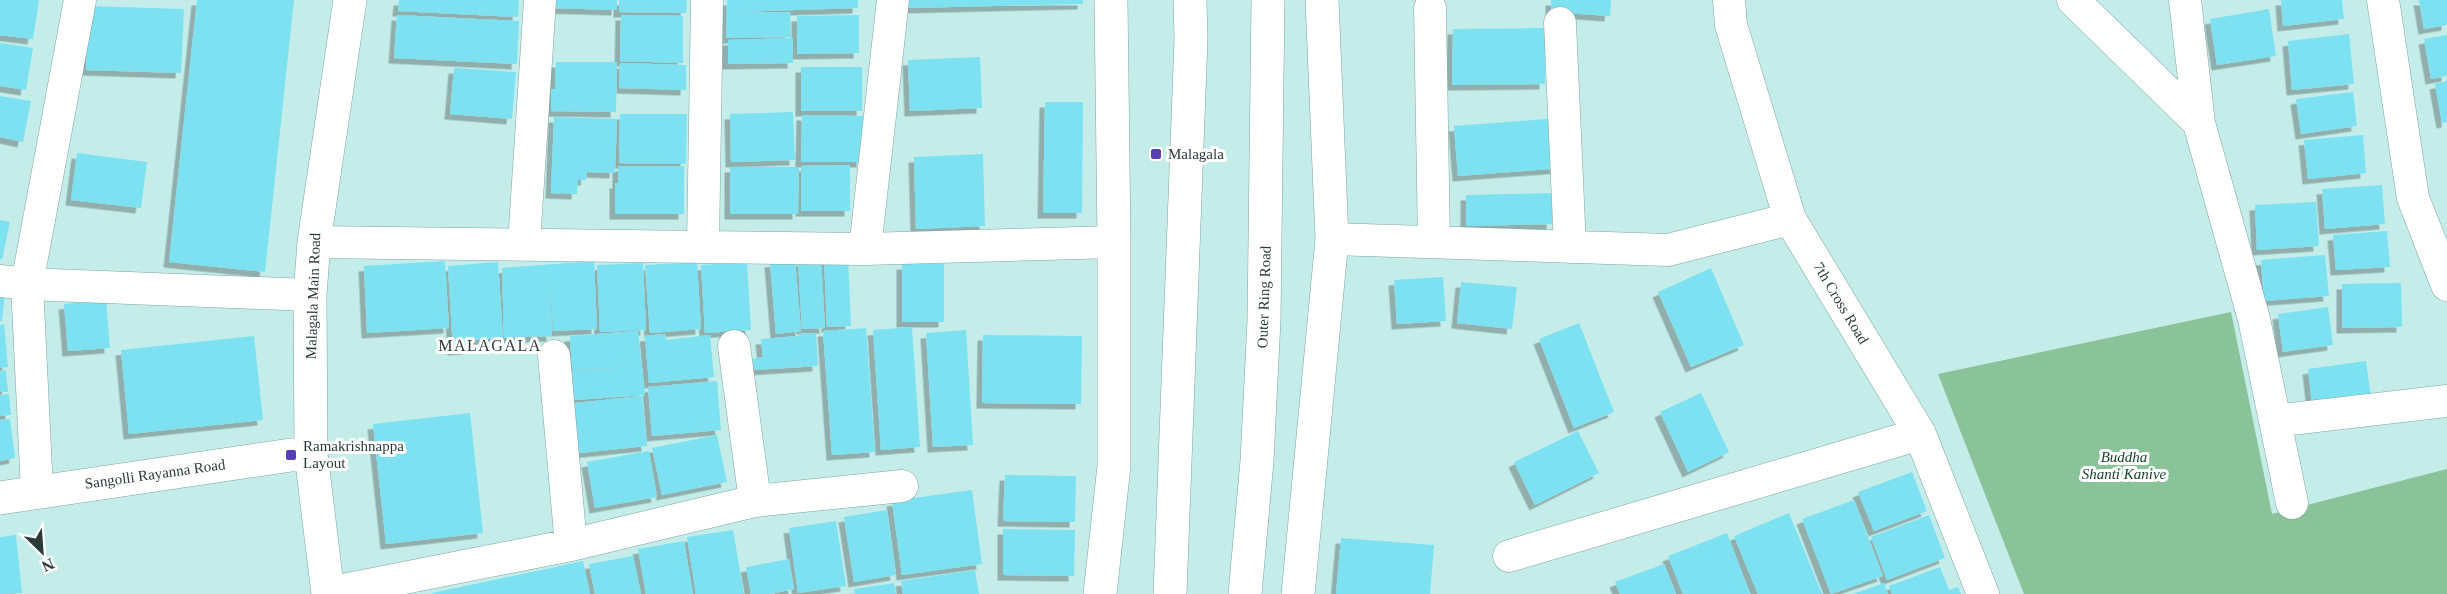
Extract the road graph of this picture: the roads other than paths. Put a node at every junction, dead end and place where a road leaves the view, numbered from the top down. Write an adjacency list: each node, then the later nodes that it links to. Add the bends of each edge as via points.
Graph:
1 (80, 0): 26 (street)
2 (350, 0): 19 (main road, Malagala Main Road)
3 (540, 0): 22 (street)
4 (707, 0): 23 (street)
5 (893, 0): 25 (street)
6 (1111, 0): 20 (main road)
7 (1190, 0): 44 (main road)
8 (1268, 0): 45 (main road, Outer Ring Road, via 1264,320)
9 (1322, 0): 18 (main road)
10 (1729, 0): 17 (street, 7th Cross Road, via 1731,25)
11 (2073, 0): 16 (street)
12 (2185, 0): 16 (street)
13 (2383, 0): 27 (street, via 2412,198)
14 (1430, 8): 21 (street)
15 (1560, 23): 24 (street)
16 (2199, 123): 32 (street, via 2254,319)
17 (1790, 219): 24 (street, via 1668,250); 33 (street, 7th Cross Road)
18 (1332, 239): 21 (street); 46 (main road)
19 (314, 242): 22 (street); 28 (main road, Malagala Main Road)
20 (1114, 242): 25 (street); 43 (main road, via 1113,466)
21 (1434, 242): 24 (street)
22 (524, 243): 23 (street)
23 (703, 245): 25 (street)
24 (1570, 247)
25 (864, 249)
26 (14, 282): 28 (street); 36 (street)
27 (2447, 285)
28 (310, 295): 34 (main road, Malagala Main Road)
29 (734, 346): 38 (street)
30 (554, 356): 40 (street)
31 (2447, 401): 32 (street)
32 (2275, 421): 39 (street)
33 (1920, 434): 41 (street); 47 (street, 7th Cross Road)
34 (311, 454): 36 (main road, Sangolli Rayanna Road); 42 (main road, Malagala Main Road)
35 (902, 486): 38 (street)
36 (37, 491): 37 (main road, Sangolli Rayanna Road)
37 (0, 498)
38 (755, 501): 40 (street)
39 (2292, 502)
40 (571, 545): 42 (street)
41 (1509, 556)
42 (328, 594)
43 (1100, 594)
44 (1170, 594)
45 (1245, 594)
46 (1298, 594)
47 (1983, 594)

